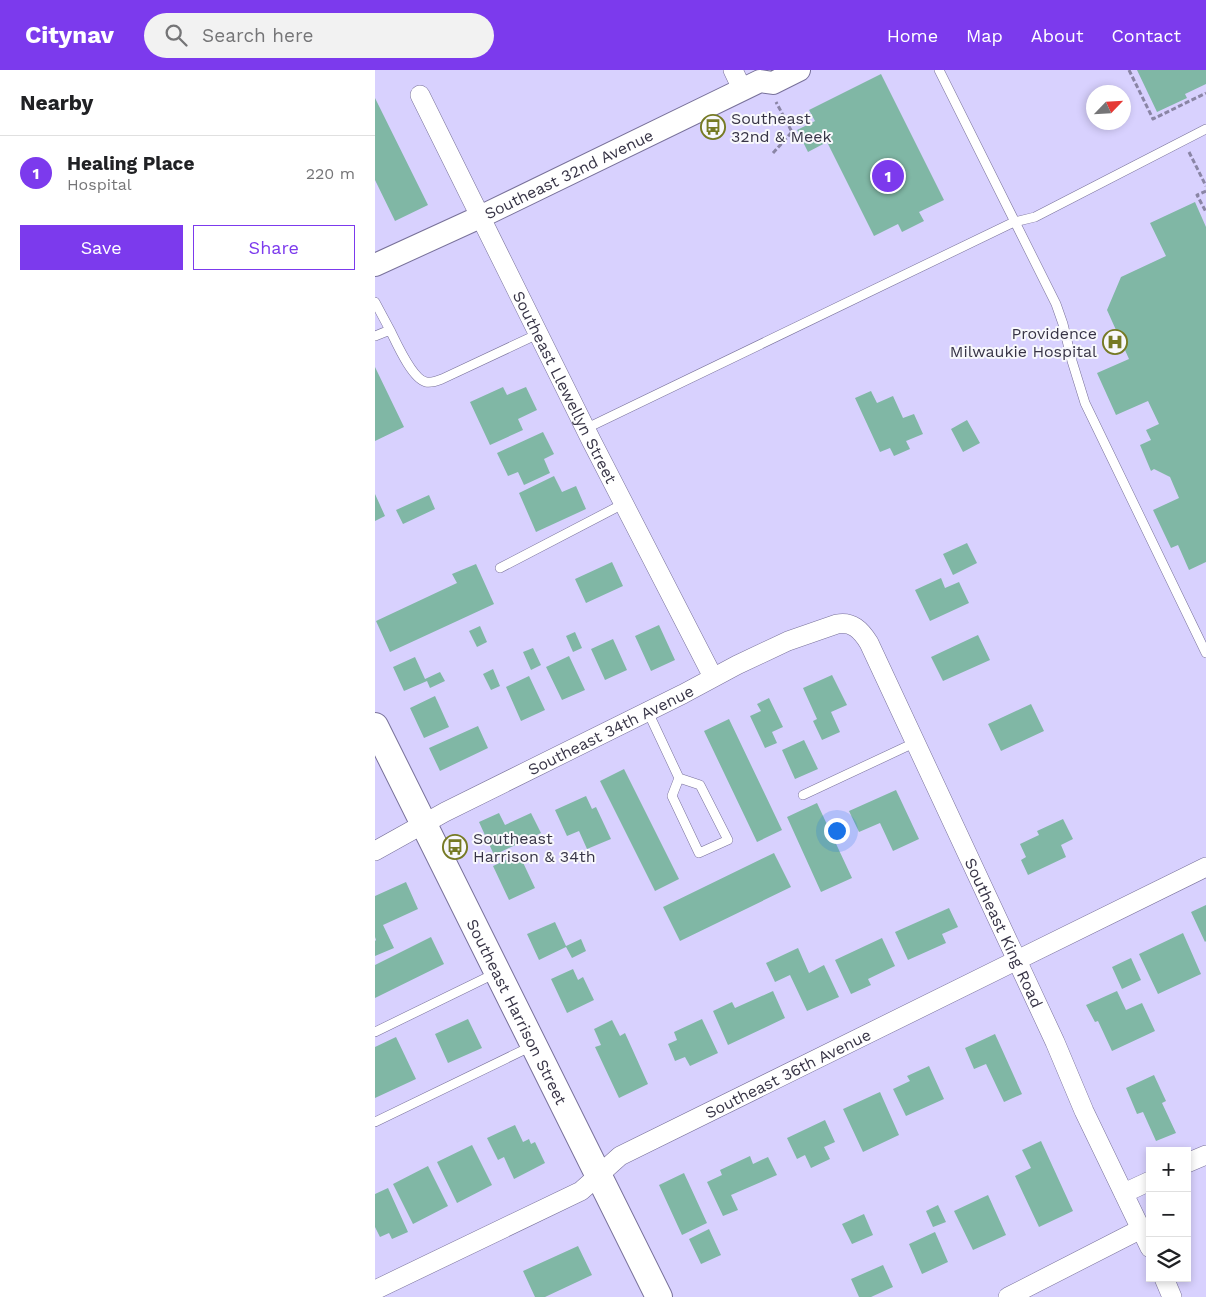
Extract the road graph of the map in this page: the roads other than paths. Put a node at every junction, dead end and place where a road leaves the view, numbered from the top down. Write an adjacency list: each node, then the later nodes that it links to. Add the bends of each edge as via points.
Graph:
1 (799, 70): 3 (street, Southeast 32nd Avenue, via 773,83)
2 (939, 70): 7 (lane)
3 (750, 77): 6 (street, Southeast 32nd Avenue)
4 (420, 95): 6 (street, Southeast Llewellyn Street)
5 (1206, 129): 7 (lane, via 1035,217)
6 (480, 217): 8 (street, Southeast 32nd Avenue); 11 (street, Southeast Llewellyn Street)
7 (1014, 222): 13 (lane); 17 (lane, via 1056,304 1085,403)
8 (375, 265)
9 (375, 302): 10 (lane)
10 (389, 330): 11 (lane, via 414,373 430,383); 12 (lane)
11 (538, 334): 13 (street, Southeast Llewellyn Street)
12 (375, 336)
13 (585, 429): 14 (street, Southeast Llewellyn Street)
14 (623, 504): 15 (lane); 18 (street, Southeast Llewellyn Street)
15 (500, 568)
16 (850, 624): 18 (street, Southeast 34th Avenue, via 837,624 788,641); 21 (street, Southeast King Road, via 869,643)
17 (1206, 653)
18 (713, 677): 19 (street, Southeast 34th Avenue)
19 (648, 712): 22 (lane); 24 (street, Southeast 34th Avenue)
20 (375, 726): 24 (main road, Southeast Harrison Street)
21 (914, 742): 23 (lane); 27 (street, Southeast King Road)
22 (679, 778): 22 (lane, via 700,785 728,840 699,853 672,796)
23 (803, 794)
24 (425, 824): 25 (street, Southeast 34th Avenue); 28 (main road, Southeast Harrison Street)
25 (375, 851)
26 (1206, 867): 27 (street, Southeast 36th Avenue)
27 (1016, 960): 34 (street, Southeast 36th Avenue, via 620,1156); 36 (street, Southeast King Road)
28 (498, 972): 29 (lane); 30 (main road, Southeast Harrison Street)
29 (375, 1032)
30 (534, 1045): 31 (lane); 34 (main road, Southeast Harrison Street)
31 (375, 1122)
32 (1206, 1155): 33 (street)
33 (1191, 1162)
34 (599, 1175): 40 (street, Southeast 36th Avenue, via 581,1191); 41 (main road, Southeast Harrison Street)
35 (1146, 1183): 36 (street)
36 (1124, 1193): 37 (street, Southeast King Road)
37 (1141, 1229): 38 (street, Southeast King Road); 42 (street)
38 (1146, 1240)
39 (1166, 1282): 43 (street)
40 (375, 1290)
41 (659, 1297)
42 (1008, 1297)
43 (1172, 1297)

